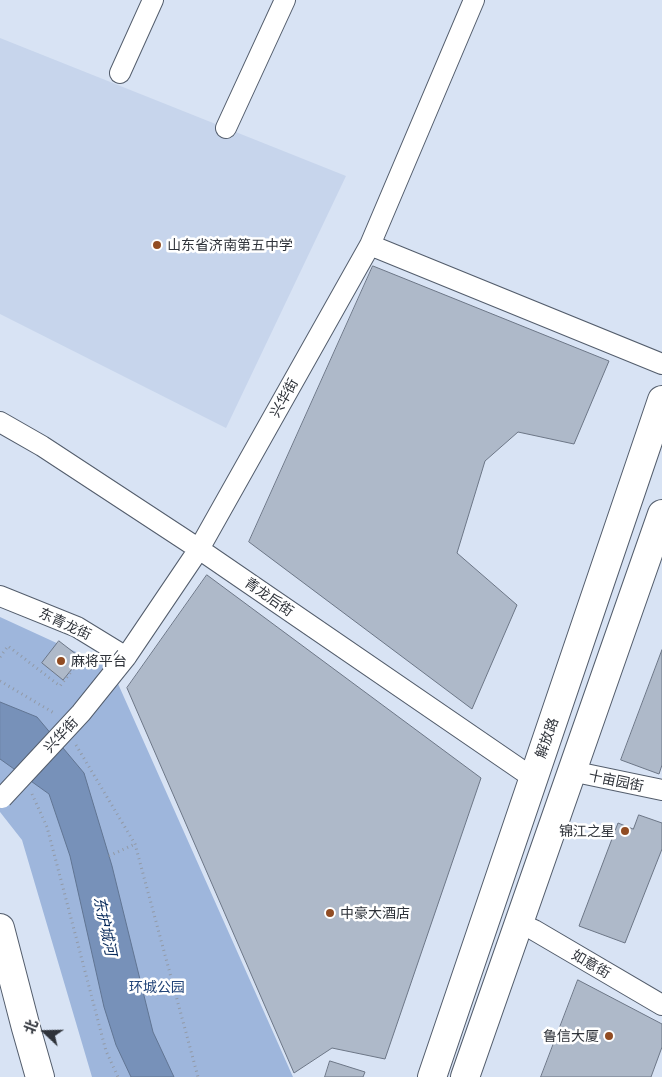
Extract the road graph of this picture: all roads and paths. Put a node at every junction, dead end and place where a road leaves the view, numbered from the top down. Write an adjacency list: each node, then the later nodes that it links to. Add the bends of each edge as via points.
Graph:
1 (153, 0): 4 (street)
2 (474, 0): 6 (street, 兴华街)
3 (280, 2): 5 (street)
4 (120, 72)
5 (226, 128)
6 (370, 245): 7 (street); 11 (street, 兴华街)
7 (662, 364)
8 (662, 400): 20 (main road, 解放路)
9 (0, 422): 11 (street, 青龙后街)
10 (662, 514): 19 (main road)
11 (199, 549): 14 (street, 兴华街); 20 (street, 青龙后街)
12 (0, 596): 13 (street, 东青龙街)
13 (97, 638): 14 (street, 东青龙街); 15 (path, via 60,686 8,646)
14 (126, 656): 23 (street, 兴华街, bridge, via 81,713)
15 (0, 657)
16 (0, 681): 17 (path)
17 (58, 715)
18 (73, 741): 24 (path)
19 (571, 771): 22 (street, 十亩园街); 26 (main road)
20 (533, 778): 32 (main road, 解放路)
21 (30, 789): 30 (path, via 48,827 106,1051)
22 (662, 790)
23 (1, 799)
24 (135, 844): 25 (path); 31 (path)
25 (109, 856)
26 (519, 923): 28 (street, 如意街); 33 (main road)
27 (0, 928): 29 (main road)
28 (662, 1005)
29 (40, 1077)
30 (118, 1077)
31 (198, 1077)
32 (432, 1077)
33 (465, 1077)

